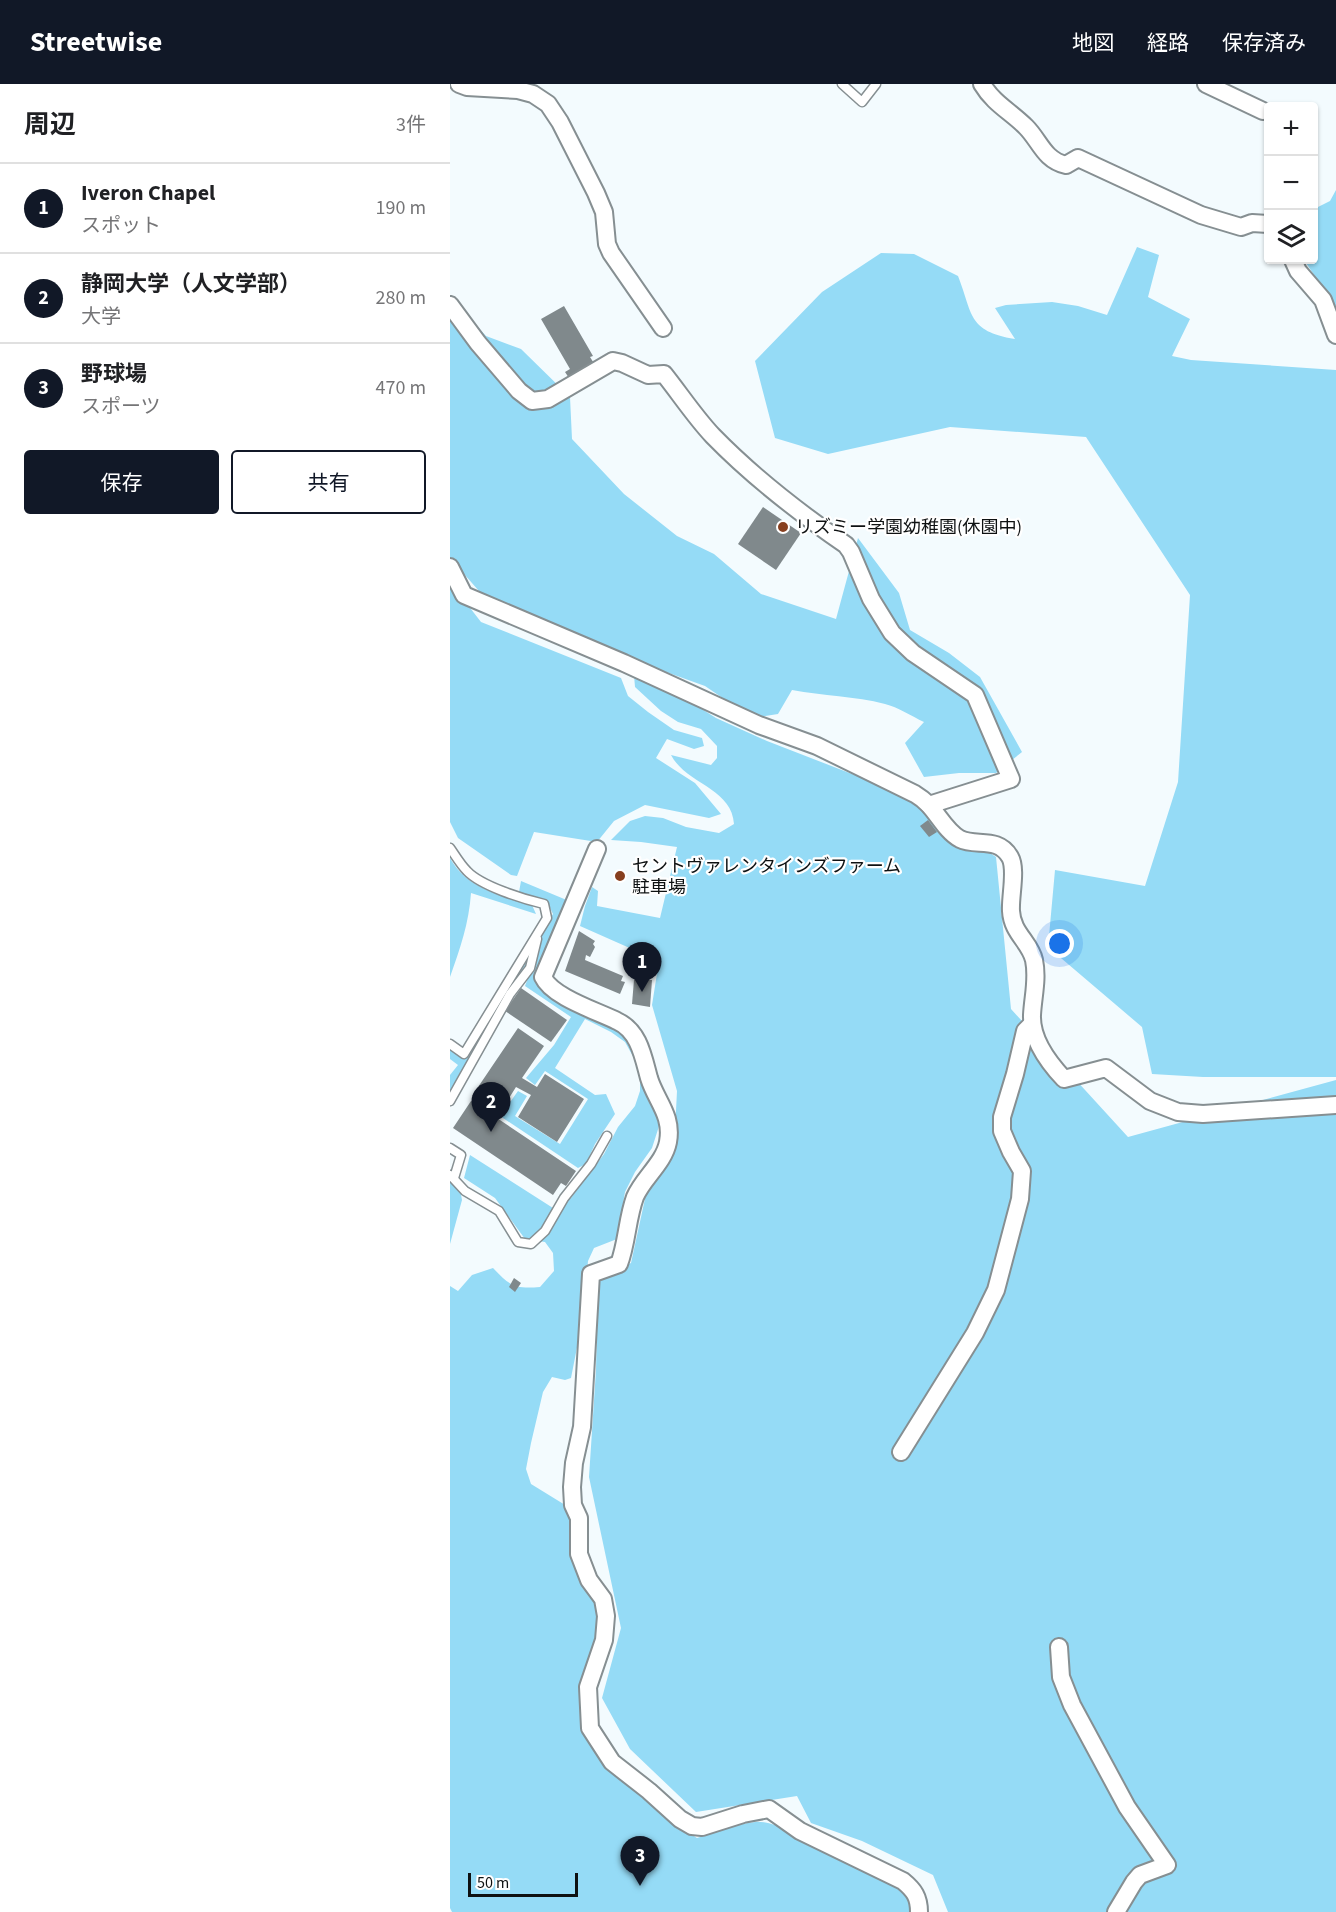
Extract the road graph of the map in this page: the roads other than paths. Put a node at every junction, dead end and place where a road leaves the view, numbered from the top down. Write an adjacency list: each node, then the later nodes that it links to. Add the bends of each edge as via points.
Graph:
1 (459, 84): 10 (street, via 518,90 548,104 604,212 611,254)
2 (842, 84): 3 (lane, via 862,102)
3 (876, 84)
4 (982, 84): 7 (street, via 990,98 1027,127 1047,155 1058,163 1066,165 1078,158 1201,215 1241,227)
5 (1206, 84): 6 (street)
6 (1263, 111)
7 (1264, 224)
8 (1295, 264): 11 (street, via 1323,300)
9 (450, 305): 13 (street, via 519,392 532,401 548,399 613,362 648,375 664,374 712,434 752,473 846,545 892,633 913,653 975,695 1011,779)
10 (663, 328)
11 (1336, 335)
12 (450, 567): 13 (street, via 464,595 759,725 817,746 915,794)
13 (929, 805): 17 (street, via 962,840 987,842 1009,855 1013,926 1034,957 1036,971)
14 (450, 848): 16 (lane, via 468,872 492,886 544,904 548,918)
15 (597, 849): 26 (street, via 543,977 557,993 624,1024 637,1039 667,1114 669,1139 636,1194 619,1264 591,1274 582,1427 572,1487 579,1518 579,1554 589,1580 603,1599 606,1616 604,1640 588,1687 590,1728 612,1762 692,1826 702,1827 769,1809 800,1831 903,1881 918,1897)
16 (542, 926): 18 (lane, via 464,1054); 19 (lane, via 530,968 510,994)
17 (1032, 1024): 20 (street, via 1046,1060 1064,1079 1106,1068 1150,1101 1178,1112 1203,1114); 24 (street, via 1025,1031 1002,1117 1002,1131 1022,1171 1020,1199 996,1290 975,1333)
18 (450, 1044)
19 (450, 1101)
20 (1336, 1105)
21 (607, 1136): 23 (lane, via 545,1231 531,1244 518,1242 499,1210 465,1191)
22 (450, 1148): 23 (lane, via 461,1155)
23 (452, 1177)
24 (901, 1452)
25 (1059, 1647): 27 (street, via 1061,1677 1072,1705 1127,1807 1167,1865 1140,1875)
26 (919, 1912)
27 (1116, 1912)

